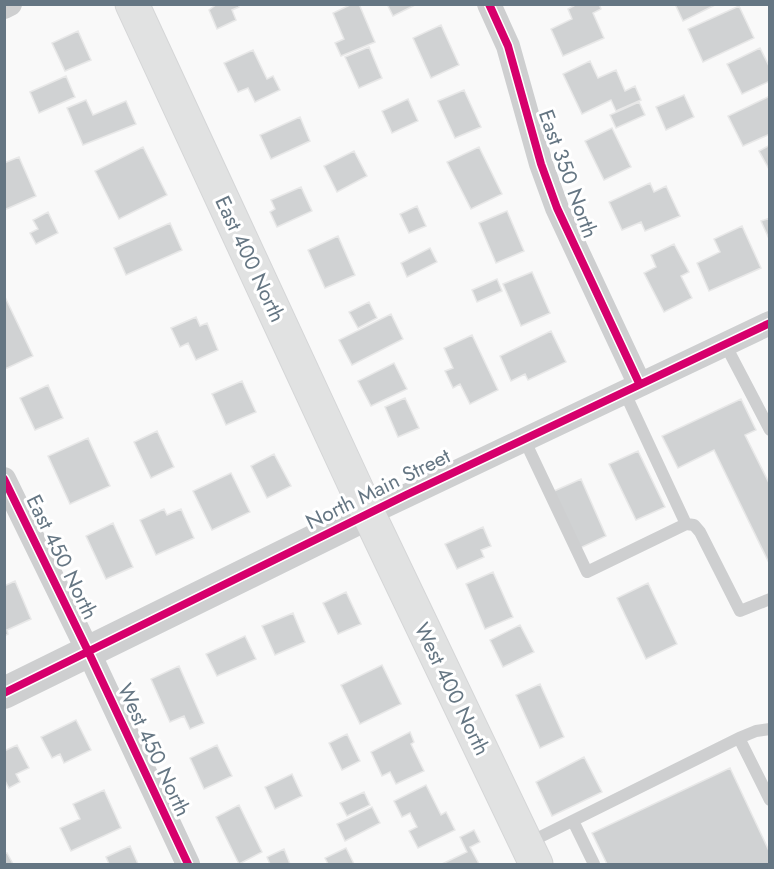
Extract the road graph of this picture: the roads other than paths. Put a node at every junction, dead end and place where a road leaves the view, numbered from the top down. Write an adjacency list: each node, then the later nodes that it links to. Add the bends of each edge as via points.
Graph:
1 (10, 4): 4 (street)
2 (132, 4): 11 (main road, East 400 North)
3 (489, 4): 7 (street, East 350 North, via 508,46 556,208)
4 (4, 7)
5 (770, 323): 6 (street, North Main Street)
6 (725, 344): 7 (street, North Main Street); 8 (lane)
7 (631, 387): 9 (street, North Main Street); 12 (lane)
8 (770, 430)
9 (524, 439): 11 (street, North Main Street); 12 (lane, via 587,572)
10 (4, 479): 14 (street, East 450 North)
11 (368, 514): 14 (street, North Main Street); 20 (main road, West 400 North)
12 (686, 524): 13 (lane, via 694,525 700,532 740,612)
13 (770, 599)
14 (88, 651): 15 (street, North Main Street); 21 (street, West 450 North)
15 (4, 693)
16 (770, 729): 17 (lane)
17 (740, 738): 18 (lane); 19 (lane)
18 (770, 800)
19 (573, 821): 20 (lane); 22 (lane)
20 (531, 854)
21 (188, 864)
22 (594, 864)

